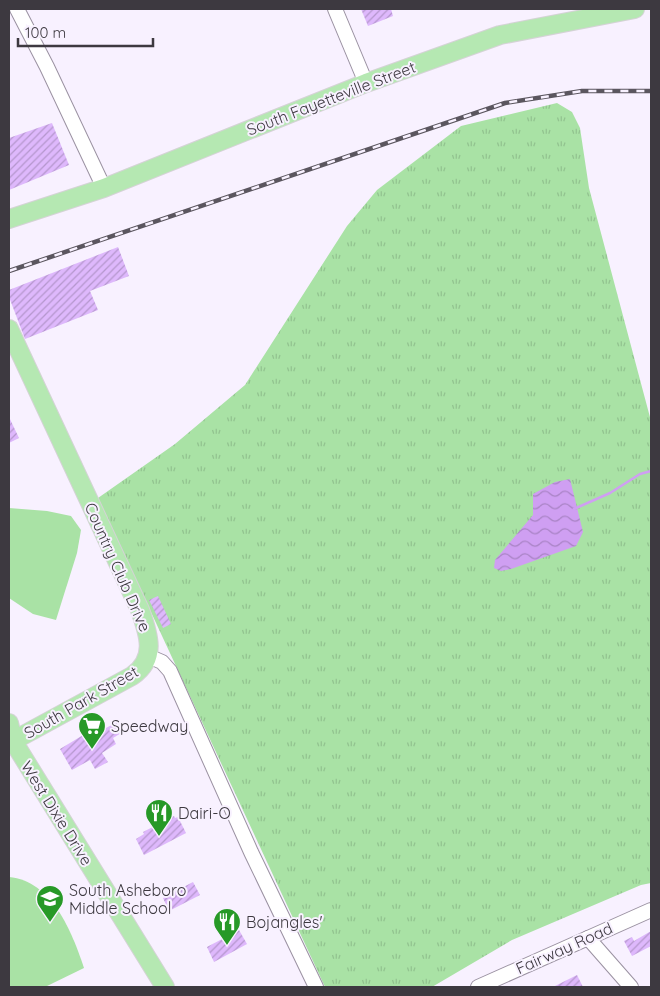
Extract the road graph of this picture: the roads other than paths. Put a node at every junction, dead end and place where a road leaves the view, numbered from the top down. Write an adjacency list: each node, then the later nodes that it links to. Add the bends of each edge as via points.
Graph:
1 (18, 9): 5 (street)
2 (335, 9): 4 (street)
3 (635, 9): 4 (main road, South Fayetteville Street, via 500,35)
4 (366, 83): 5 (main road, South Fayetteville Street)
5 (104, 188): 6 (main road, South Fayetteville Street)
6 (33, 213): 7 (main road, South Fayetteville Street); 8 (main road, South Fayetteville Street, via 25,223)
7 (9, 219)
8 (9, 228)
9 (9, 329): 10 (main road, Country Club Drive, via 140,610 148,634)
10 (148, 656): 12 (main road, South Park Street, via 144,667 132,676); 16 (street, Country Club Drive, via 162,662 170,671)
11 (9, 724): 12 (main road, West Dixie Drive)
12 (10, 741): 15 (main road, West Dixie Drive)
13 (651, 910): 14 (street, Fairway Road)
14 (588, 938): 17 (street, Fairway Road); 18 (street)
15 (165, 987)
16 (316, 987)
17 (478, 987)
18 (631, 987)

